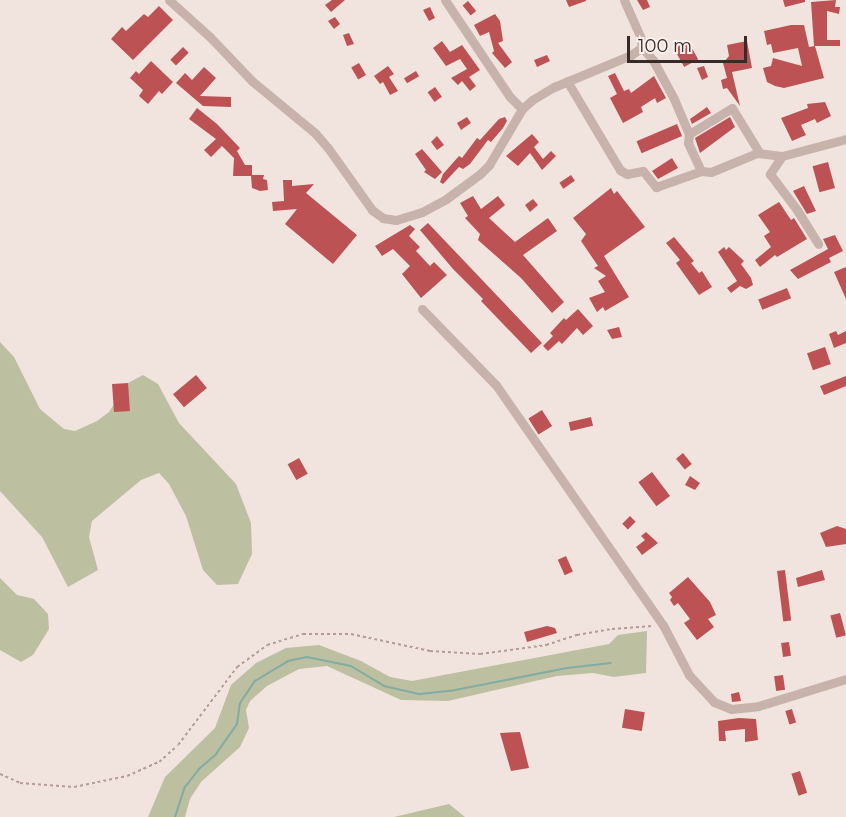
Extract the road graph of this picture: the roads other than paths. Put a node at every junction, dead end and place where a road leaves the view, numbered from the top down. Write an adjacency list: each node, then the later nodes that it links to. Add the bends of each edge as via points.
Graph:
1 (169, 0): 6 (street, via 252,81 315,133 372,210 383,218 396,220 422,212 480,174 494,158)
2 (445, 0): 6 (street)
3 (624, 0): 4 (street)
4 (642, 47): 5 (street); 7 (street, via 653,60)
5 (567, 81): 6 (street); 11 (street, via 620,170 627,174 644,171 656,187)
6 (522, 109)
7 (689, 134): 9 (street, via 732,108); 11 (street, via 688,143)
8 (846, 139): 10 (street)
9 (759, 152): 10 (street); 11 (street, via 711,172)
10 (782, 156): 12 (street, via 770,174)
11 (700, 171)
12 (818, 244)
13 (422, 309): 14 (street, via 496,385 663,625 689,675 714,702 731,709 758,706)
14 (846, 679)

